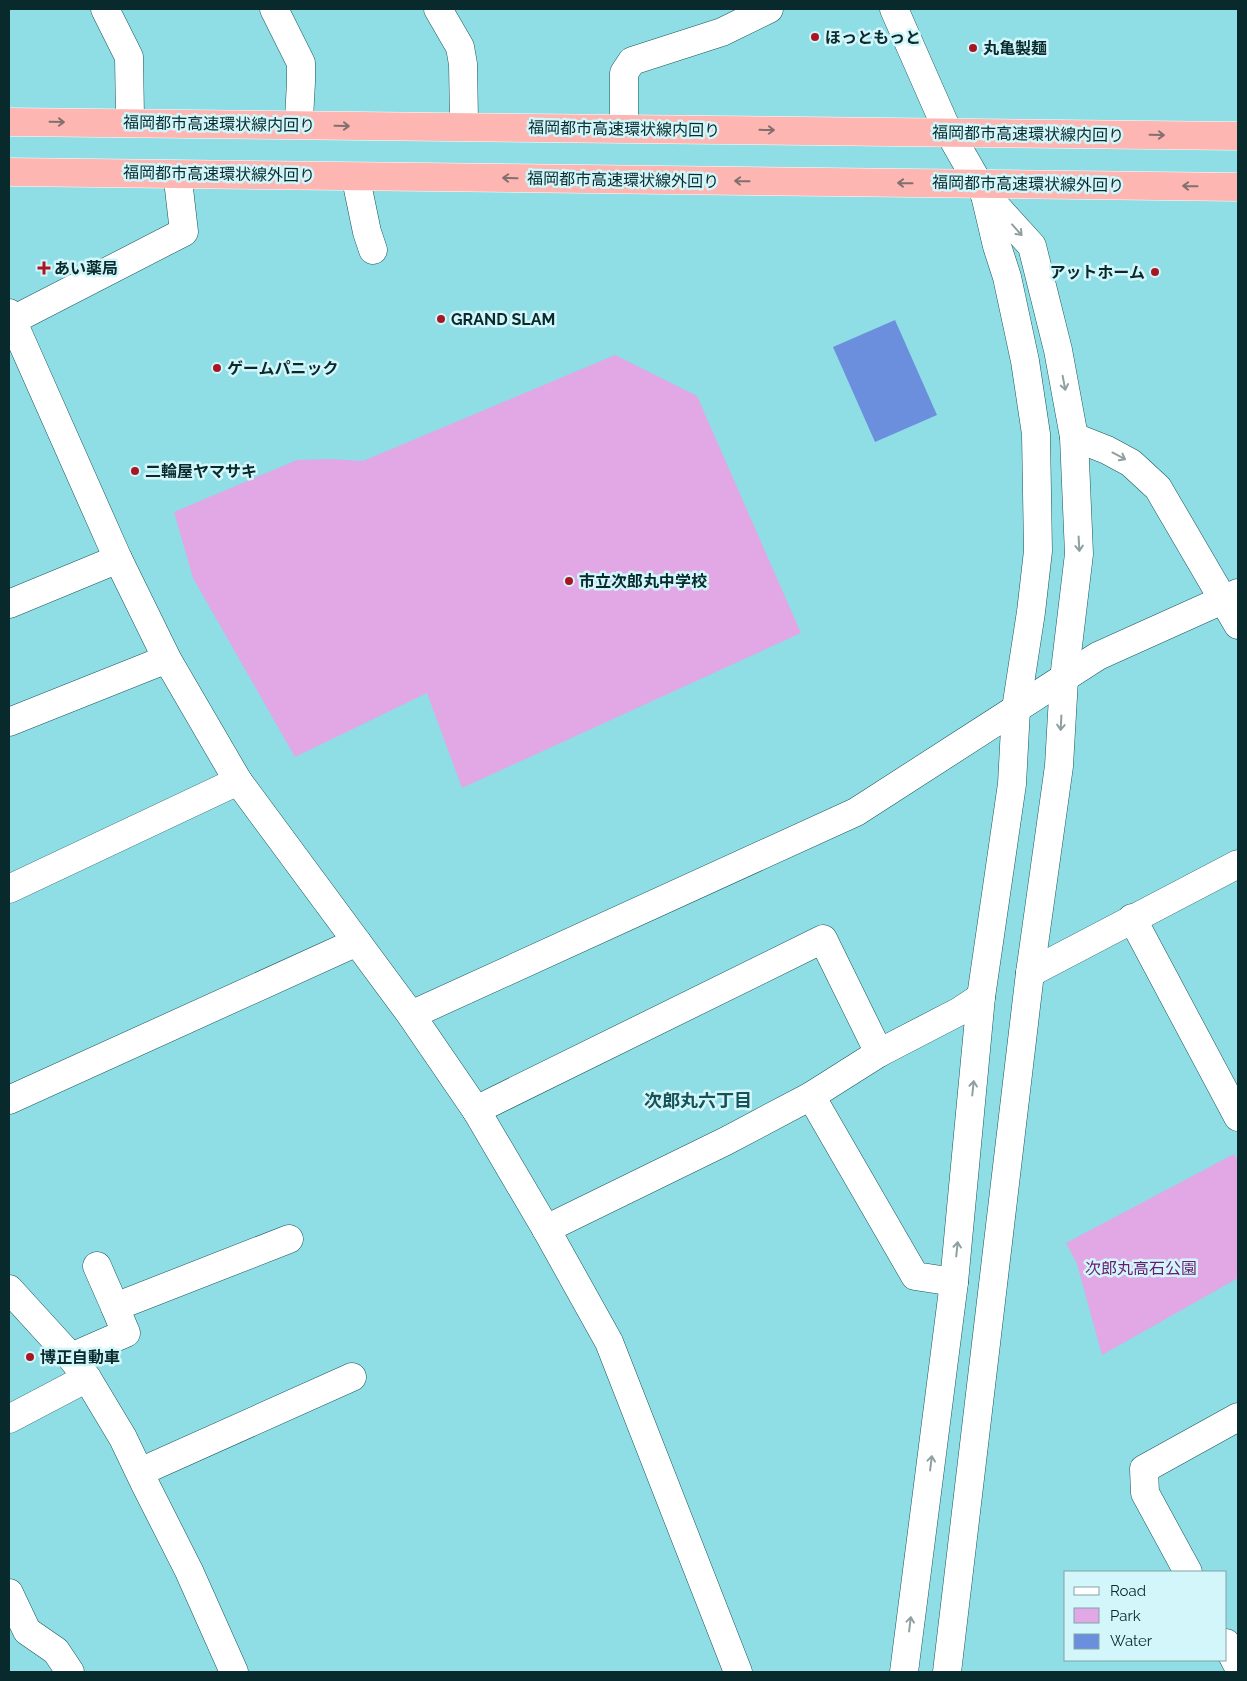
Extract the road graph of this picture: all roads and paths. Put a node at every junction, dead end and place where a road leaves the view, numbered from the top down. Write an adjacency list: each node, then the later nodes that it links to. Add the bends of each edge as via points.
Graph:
1 (105, 9): 6 (street, via 129,57)
2 (274, 9): 7 (street, via 301,63)
3 (438, 9): 8 (street, via 460,47)
4 (769, 9): 10 (street, via 722,32 632,61 624,73)
5 (894, 9): 16 (street, via 945,126)
6 (130, 117)
7 (299, 119)
8 (464, 120)
9 (9, 122): 11 (highway, 福岡都市高速環状線内回り, one-way to 11, bridge)
10 (624, 122)
11 (1238, 136)
12 (9, 172): 15 (highway, 福岡都市高速環状線外回り, one-way to 12, bridge)
13 (178, 180): 18 (street, via 184,232)
14 (356, 184): 17 (street)
15 (1238, 187)
16 (984, 194): 19 (street, one-way to 19, via 1032,246 1058,350); 26 (street, via 1007,278 1036,434 1038,551)
17 (373, 250)
18 (11, 317): 20 (street)
19 (1074, 437): 21 (street, one-way to 21, via 1131,463 1158,488); 25 (street, one-way to 25, via 1080,554)
20 (118, 559): 22 (street); 24 (street)
21 (1231, 596): 23 (street); 25 (street, via 1098,656)
22 (9, 604)
23 (1238, 625)
24 (167, 659): 27 (street); 28 (street)
25 (1064, 678): 26 (street); 33 (street, one-way to 33, via 1058,766)
26 (1016, 709): 34 (street, via 1012,784); 35 (street, via 856,812)
27 (9, 722)
28 (238, 781): 30 (street); 32 (street)
29 (1238, 864): 31 (street)
30 (9, 886)
31 (1132, 918): 33 (street); 40 (street)
32 (357, 942): 35 (street); 38 (street)
33 (1030, 973): 60 (street)
34 (982, 998): 36 (street); 44 (street, one-way to 34)
35 (412, 1015): 39 (street)
36 (879, 1053): 37 (street); 39 (street, via 823,938)
37 (811, 1096): 41 (street); 44 (street, via 914,1276)
38 (9, 1100)
39 (476, 1110): 41 (street)
40 (1238, 1117)
41 (546, 1229): 58 (street, via 609,1342)
42 (289, 1239): 46 (street)
43 (97, 1266): 46 (street)
44 (954, 1282): 59 (street, one-way to 44)
45 (9, 1289): 47 (street)
46 (114, 1307): 47 (street, via 126,1333)
47 (79, 1367): 50 (street); 51 (street)
48 (352, 1377): 51 (street)
49 (1238, 1417): 52 (street, via 1144,1469 1145,1493)
50 (9, 1420)
51 (140, 1472): 57 (street)
52 (1187, 1571)
53 (9, 1592): 56 (street, via 27,1631 56,1651)
54 (1227, 1645): 55 (street)
55 (1238, 1666)
56 (70, 1672)
57 (234, 1672)
58 (738, 1672)
59 (904, 1672)
60 (947, 1672)

